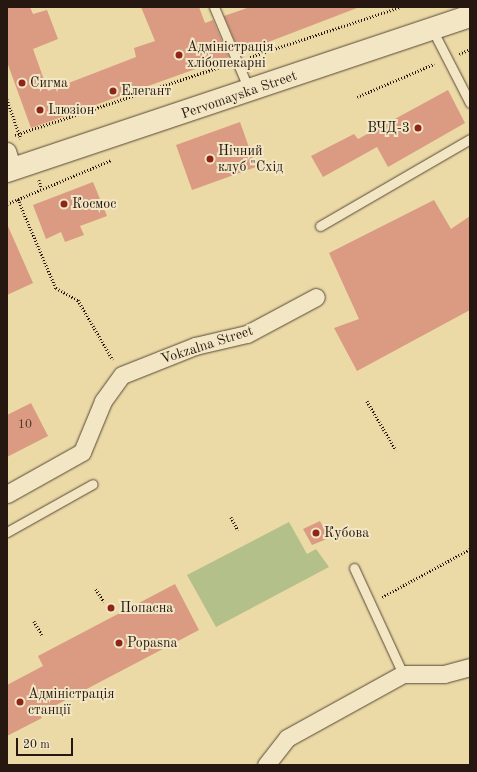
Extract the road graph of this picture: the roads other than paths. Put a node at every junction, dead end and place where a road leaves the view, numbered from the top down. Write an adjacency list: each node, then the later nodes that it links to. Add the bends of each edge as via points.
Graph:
1 (214, 7): 4 (lane)
2 (470, 16): 3 (street, Pervomayska Street)
3 (432, 29): 4 (street, Pervomayska Street); 5 (lane)
4 (250, 91): 7 (street, Pervomayska Street)
5 (470, 102)
6 (470, 139): 8 (lane)
7 (9, 164)
8 (320, 226)
9 (316, 297): 11 (street, Vokzalna Street, via 248,334 195,346 122,375 103,401 82,452)
10 (93, 484): 12 (lane)
11 (7, 494)
12 (7, 532)
13 (354, 568): 15 (lane)
14 (470, 667): 15 (street, via 444,674)
15 (403, 674): 16 (street, via 287,738)
16 (266, 765)

